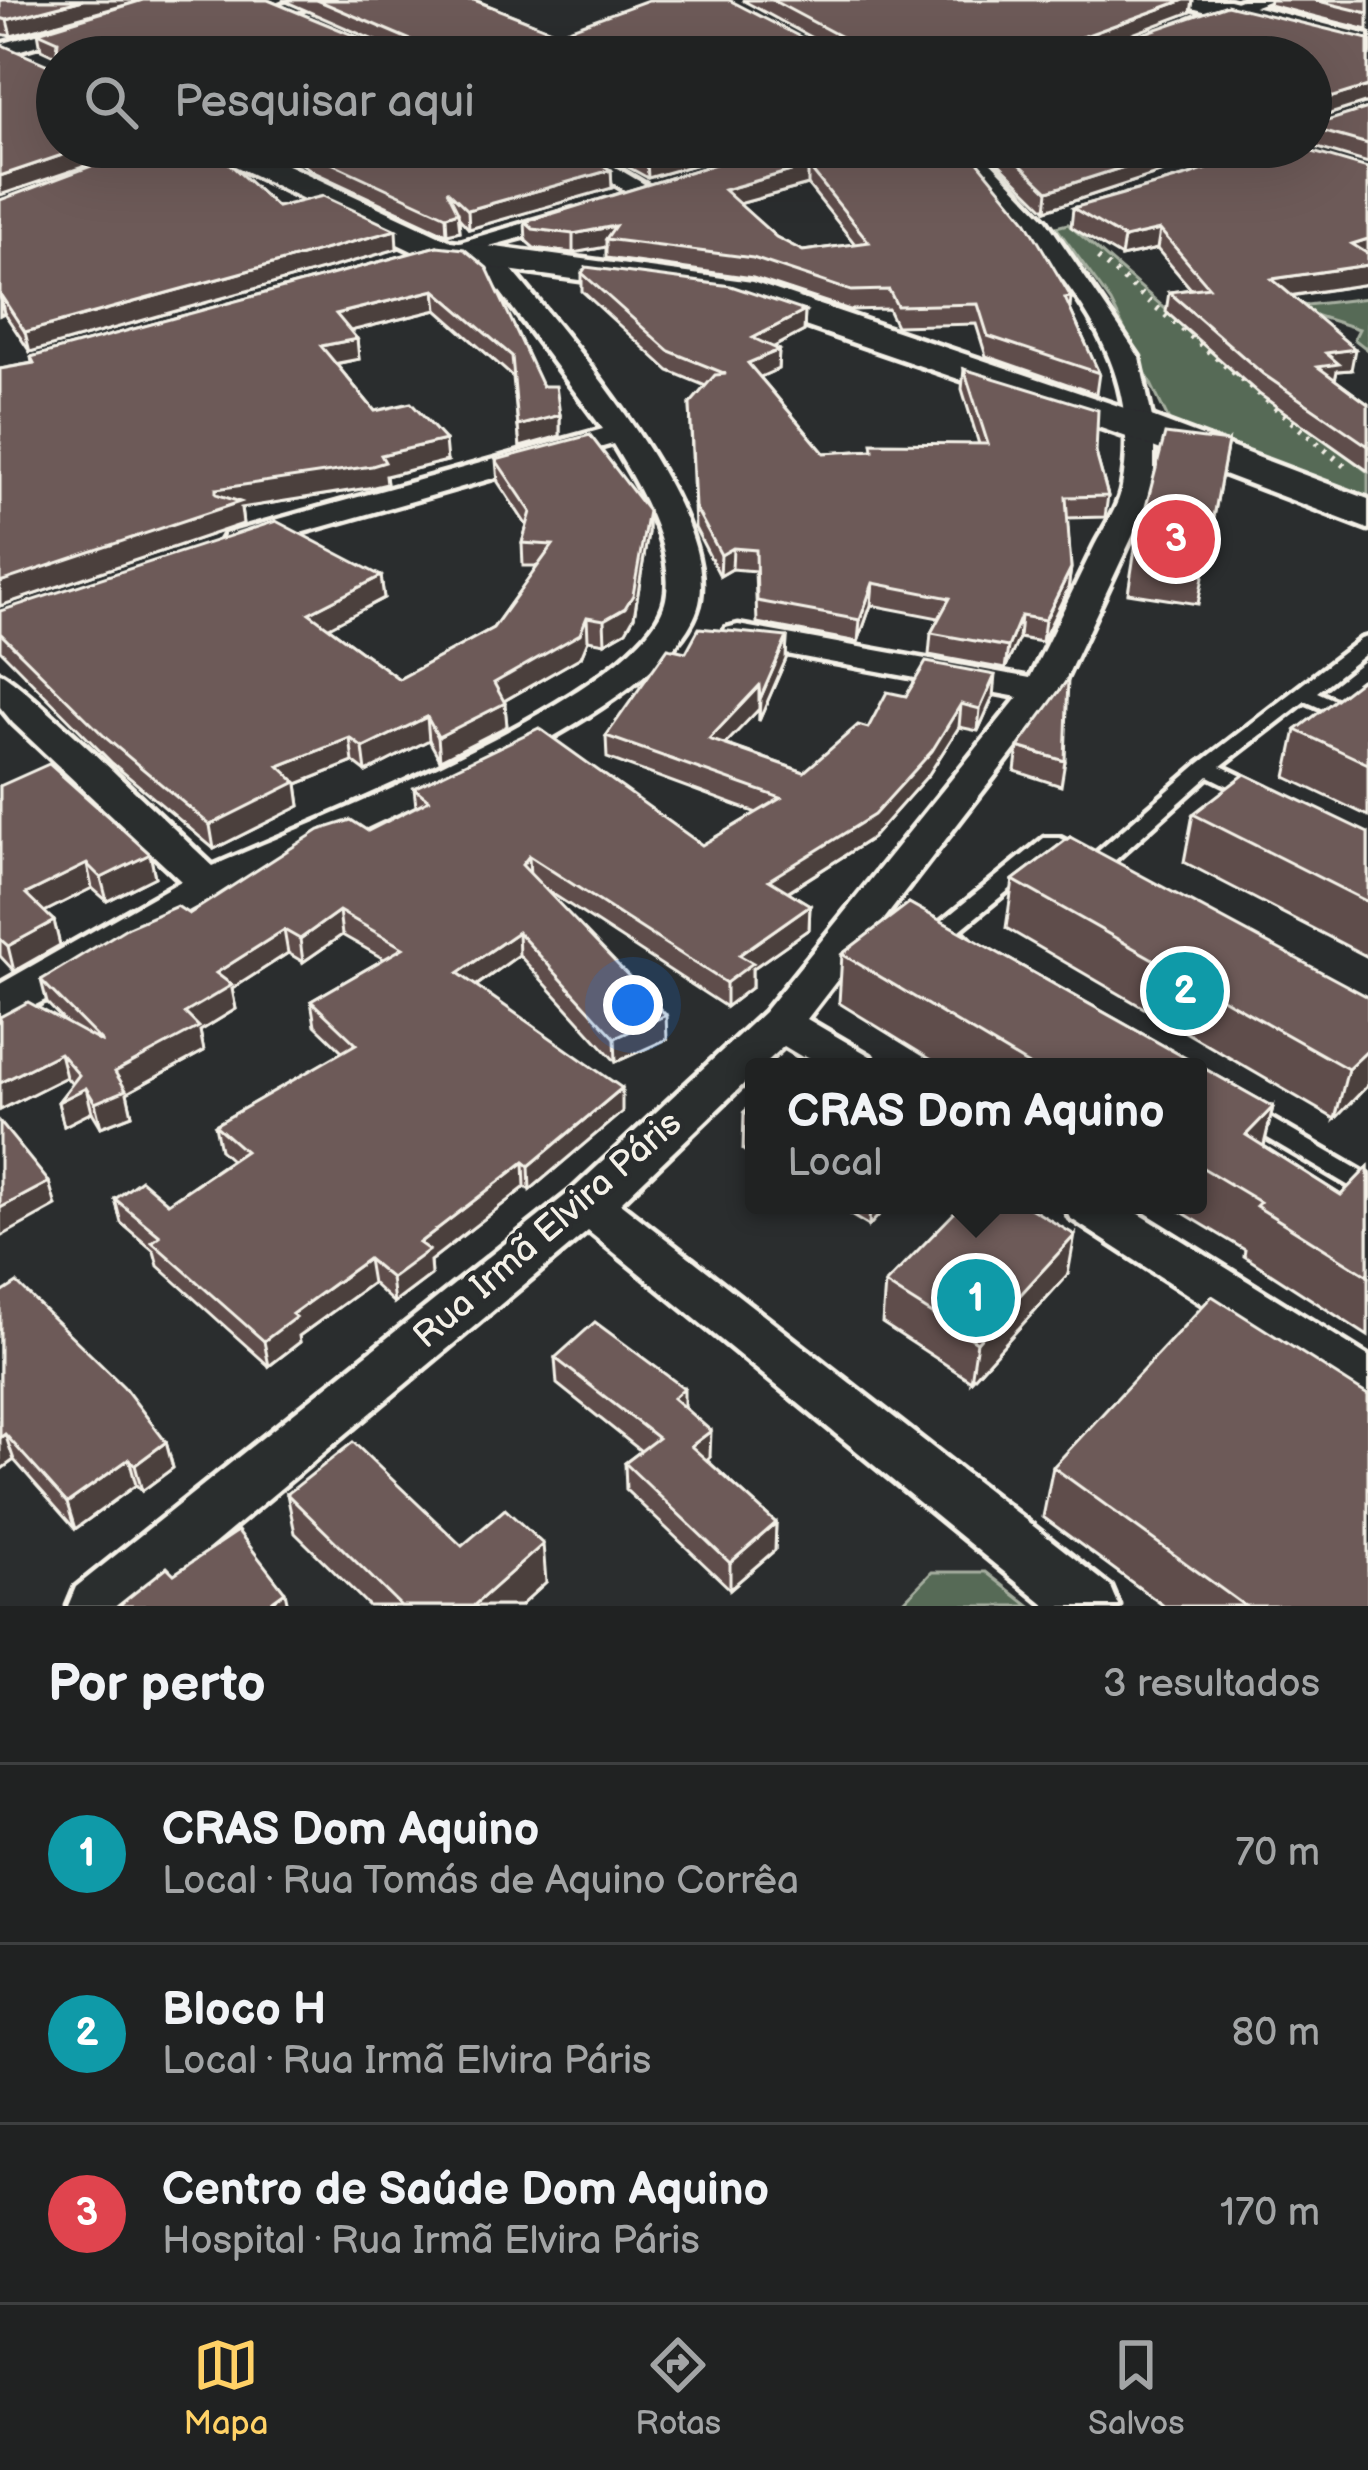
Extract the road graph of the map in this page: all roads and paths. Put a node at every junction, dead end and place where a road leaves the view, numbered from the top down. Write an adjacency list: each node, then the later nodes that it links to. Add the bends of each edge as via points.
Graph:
1 (183, 0): 10 (street)
2 (253, 0): 6 (street)
3 (325, 0): 6 (street)
4 (1195, 0): 7 (street)
5 (1262, 0): 7 (street)
6 (282, 10): 8 (street)
7 (1232, 10): 9 (street); 12 (street)
8 (318, 23)
9 (1169, 30)
10 (47, 36)
11 (36, 39): 13 (street)
12 (1368, 44)
13 (2, 48): 14 (street)
14 (36, 63)
15 (266, 168): 18 (street)
16 (611, 168): 18 (street, via 660,190)
17 (987, 168): 20 (street, Rua Irmã Elvira Páris, via 1047,222)
18 (442, 251): 19 (street); 21 (street)
19 (489, 259): 22 (street, via 738,290); 23 (street)
20 (1061, 259): 22 (street, Rua Irmã Elvira Páris, via 1126,357); 24 (path, via 1093,254)
21 (398, 263)
22 (1139, 427): 25 (street); 30 (street, Rua Irmã Elvira Páris, via 1138,490)
23 (625, 432): 26 (street, via 400,490); 27 (street, via 683,573)
24 (1352, 472)
25 (1368, 515)
26 (196, 555)
27 (680, 624): 30 (street); 35 (street, via 594,698 526,737)
28 (1368, 643): 31 (lane)
29 (0, 684): 35 (street)
30 (1042, 691): 38 (street, Rua Irmã Elvira Páris)
31 (1304, 694): 32 (lane); 33 (lane)
32 (1368, 723)
33 (1207, 767): 34 (lane); 36 (lane, via 1106,870 1052,843 944,931)
34 (1287, 806)
35 (208, 884): 37 (street)
36 (985, 956)
37 (0, 1004)
38 (780, 1023): 39 (street); 42 (street, Rua Irmã Elvira Páris)
39 (839, 1058)
40 (1207, 1089): 41 (lane)
41 (1368, 1187)
42 (588, 1204): 45 (street, Rua Irmã Elvira Páris); 46 (street)
43 (1101, 1214): 44 (street)
44 (1368, 1383)
45 (97, 1606)
46 (1090, 1606)

